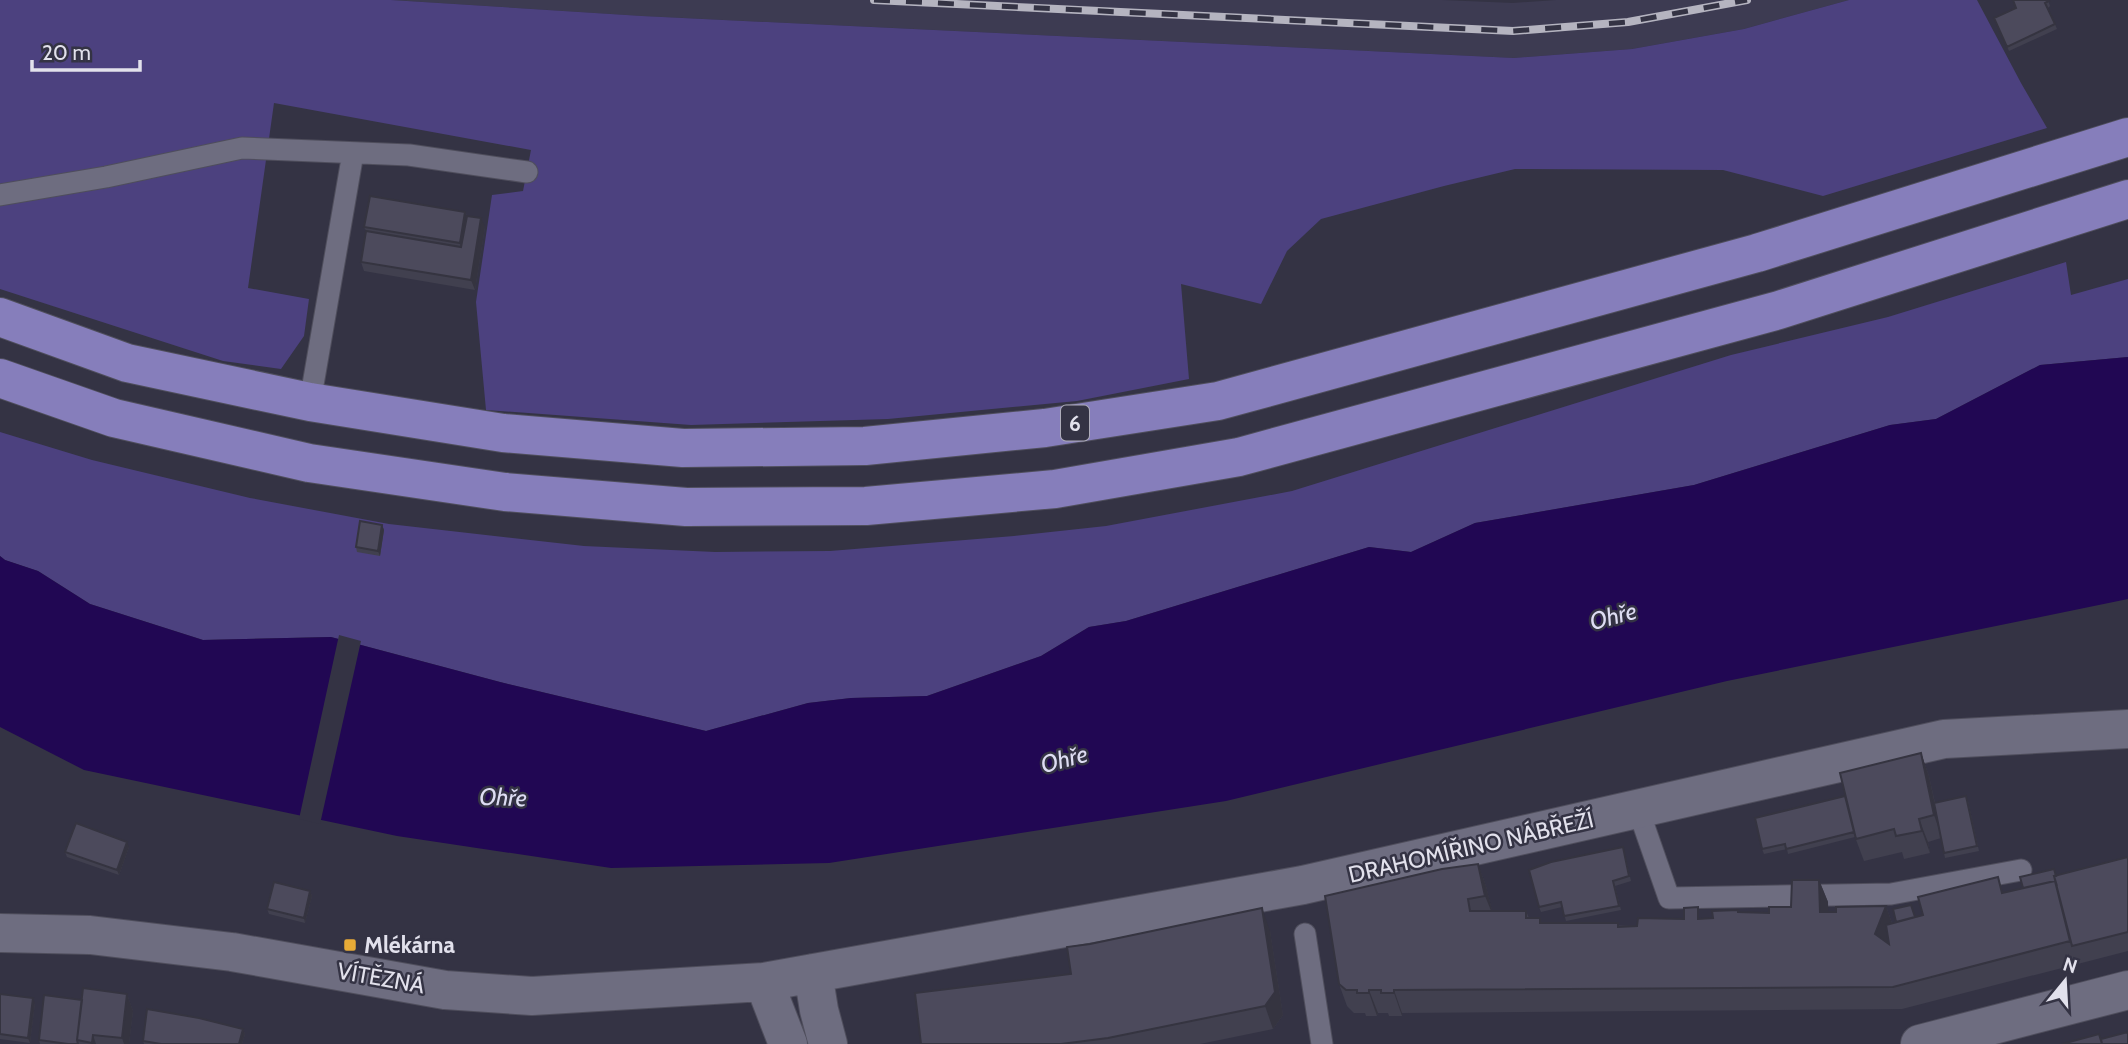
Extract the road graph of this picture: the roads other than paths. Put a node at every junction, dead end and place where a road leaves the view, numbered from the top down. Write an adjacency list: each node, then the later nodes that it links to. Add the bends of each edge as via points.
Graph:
1 (2128, 137): 8 (highway, 6, via 1758,253 1218,401 1045,428 865,446 683,448 503,433)
2 (353, 153): 3 (lane, via 409,155); 4 (lane, via 242,148); 8 (lane)
3 (527, 172)
4 (0, 195)
5 (2128, 199): 7 (highway, via 1779,310 1239,457 1055,489 866,506 672,506 506,492 309,463 114,418)
6 (0, 317): 8 (highway, 6, via 127,363)
7 (0, 378)
8 (310, 402)
9 (2128, 729): 10 (street, DRAHOMÍŘINO NÁBŘEŽÍ, via 1944,739)
10 (1638, 809): 11 (lane, via 1670,898 1891,894); 14 (street, DRAHOMÍŘINO NÁBŘEŽÍ, via 1303,885)
11 (2021, 870)
12 (0, 933): 15 (street, VÍTĚZNÁ, via 90,935 232,952 445,990 533,996)
13 (1305, 934): 19 (lane)
14 (813, 973): 15 (street, VÍTĚZNÁ); 18 (street)
15 (764, 982): 17 (street)
16 (2128, 990): 20 (street)
17 (788, 1044)
18 (828, 1044)
19 (1322, 1044)
20 (1920, 1044)

